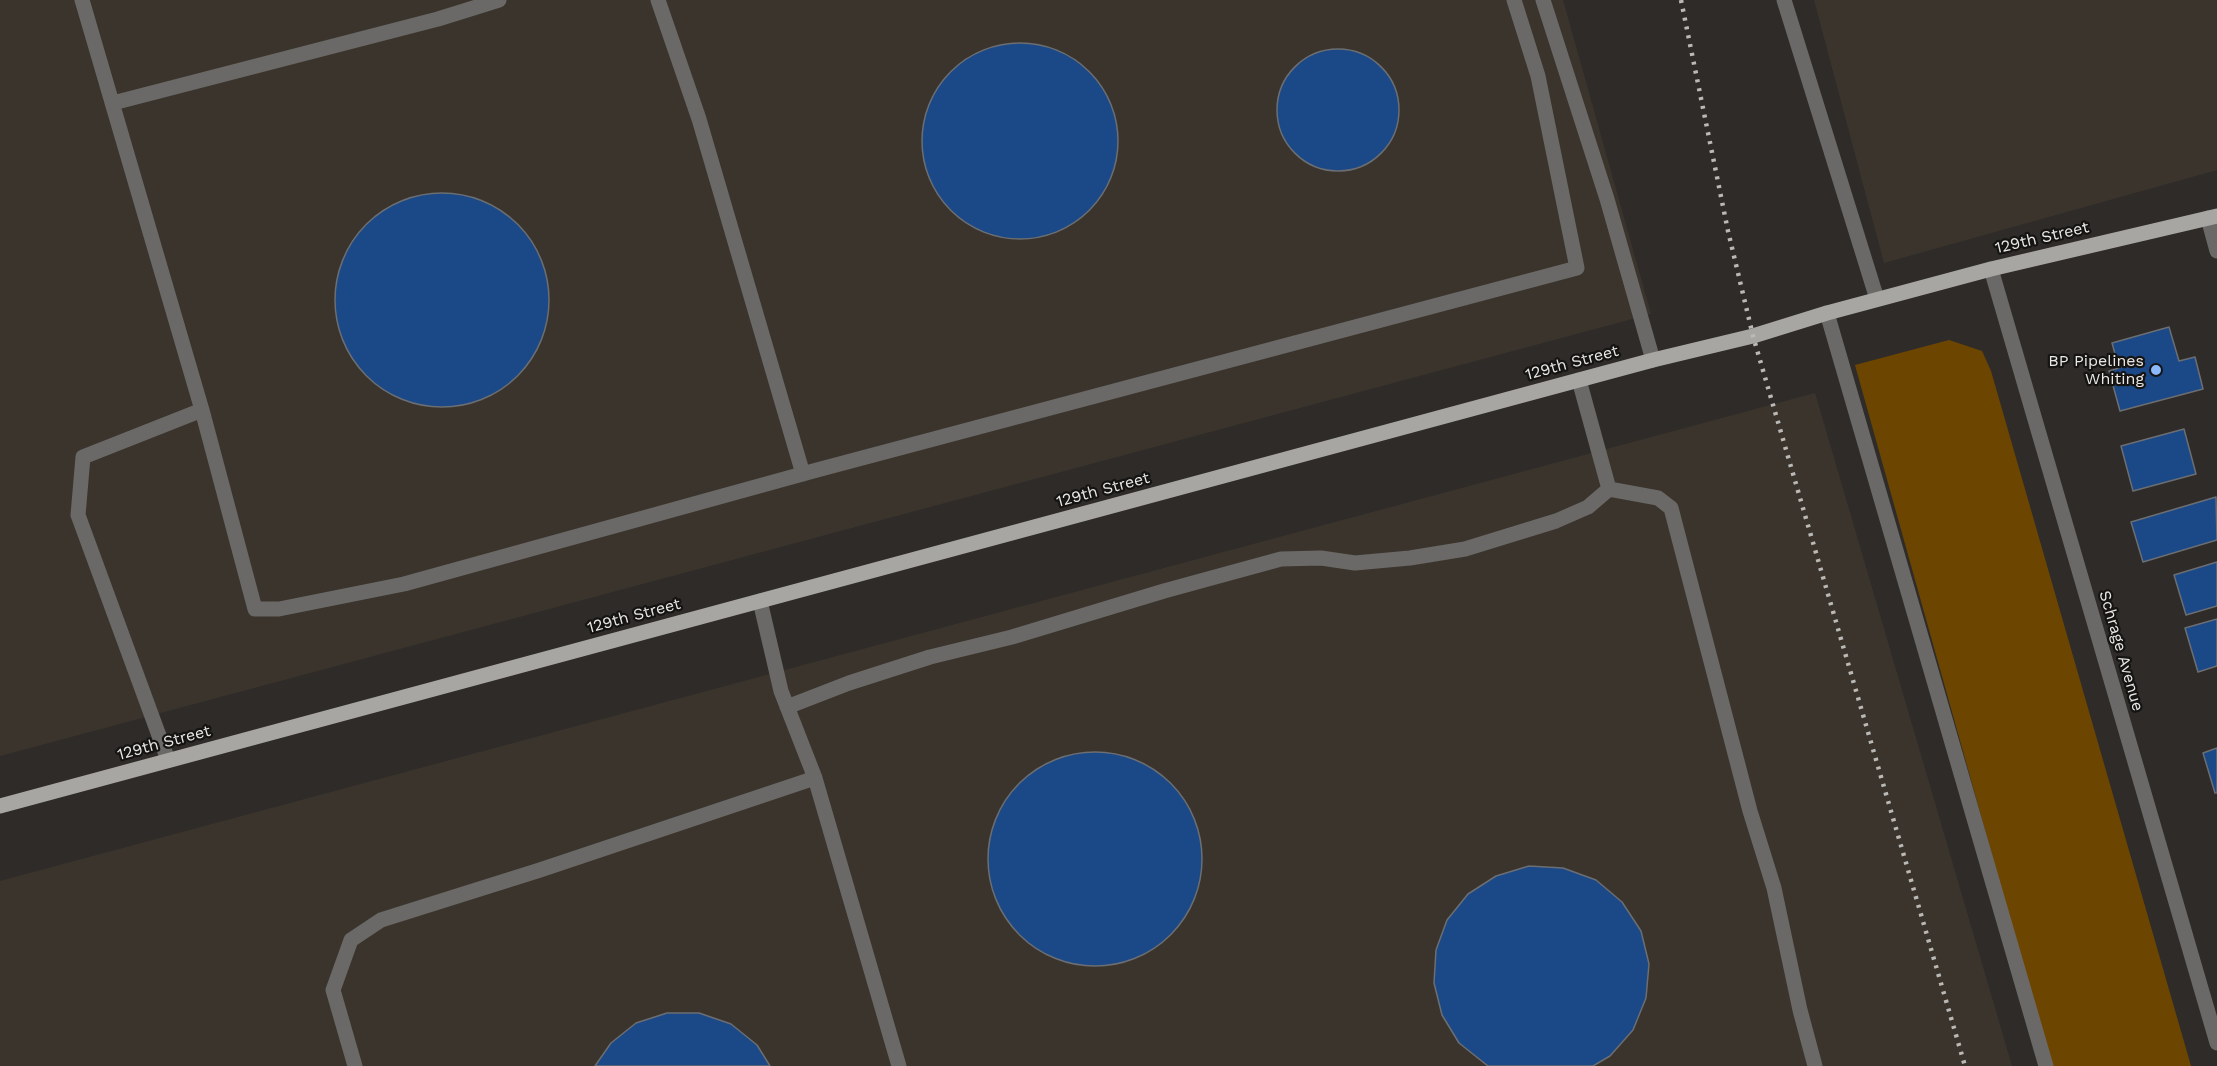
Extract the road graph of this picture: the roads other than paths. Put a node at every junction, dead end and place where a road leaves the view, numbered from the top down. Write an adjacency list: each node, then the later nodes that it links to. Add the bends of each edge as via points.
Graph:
1 (82, 0): 7 (street)
2 (499, 0): 7 (street)
3 (657, 0): 16 (street, via 699,119)
4 (1514, 0): 16 (street, via 1538,76 1577,268)
5 (1543, 0): 13 (street)
6 (1784, 0): 11 (street)
7 (113, 103): 15 (street)
8 (2212, 217): 9 (street); 10 (main road, 129th Street)
9 (2217, 251)
10 (1990, 269): 11 (main road, 129th Street); 23 (street, Schrage Avenue)
11 (1877, 299): 12 (main road, 129th Street)
12 (1827, 313): 13 (main road, 129th Street); 27 (street)
13 (1653, 360): 14 (main road, 129th Street)
14 (1579, 380): 17 (street); 18 (main road, 129th Street)
15 (202, 410): 16 (street, via 255,609 279,609 404,584); 20 (street, via 83,457 78,515)
16 (803, 474)
17 (1609, 489): 19 (street, via 1588,507 1556,521 1465,549 1355,563 1321,558 1281,559 930,657); 26 (street, via 1658,498 1671,508 1750,811 1774,888)
18 (760, 601): 19 (street); 20 (main road, 129th Street)
19 (787, 707): 21 (street)
20 (168, 760): 22 (main road, 129th Street)
21 (815, 778): 24 (street, via 381,920 351,940 333,990); 25 (street)
22 (0, 806)
23 (2217, 1043)
24 (355, 1066)
25 (899, 1066)
26 (1815, 1066)
27 (2046, 1066)

